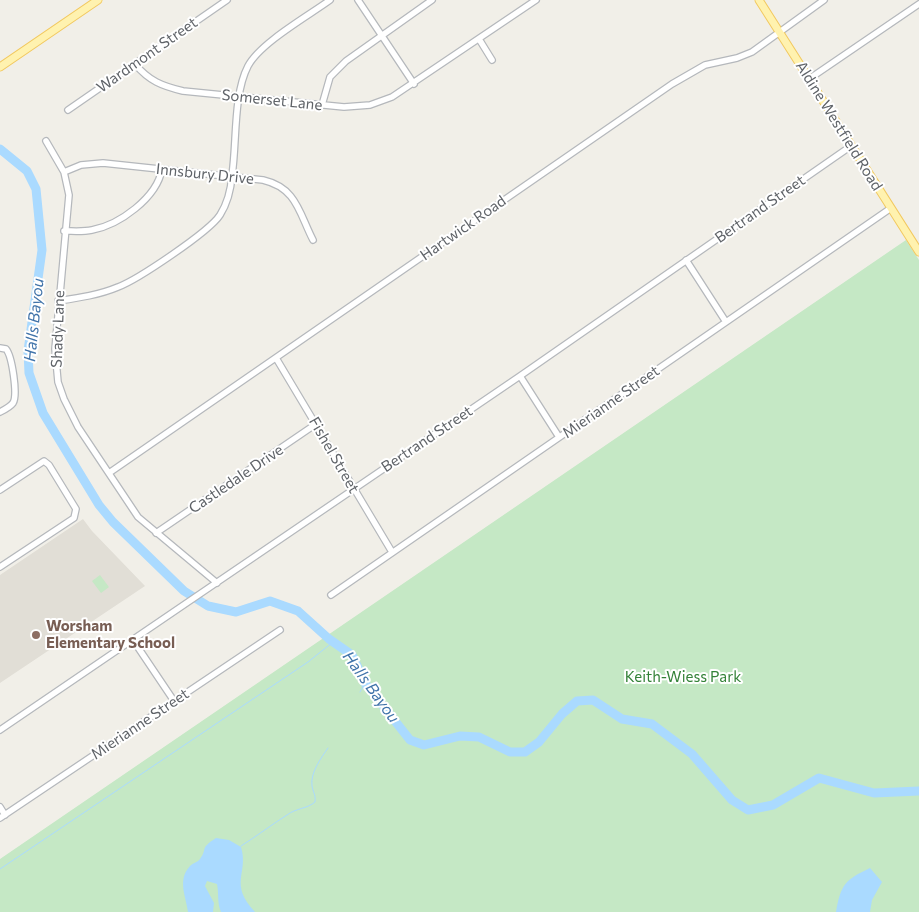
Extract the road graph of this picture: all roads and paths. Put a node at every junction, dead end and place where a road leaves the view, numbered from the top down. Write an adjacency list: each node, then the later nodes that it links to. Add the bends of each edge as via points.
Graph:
1 (98, 0): 15 (main road)
2 (227, 0): 14 (street, Wardmont Street)
3 (330, 0): 18 (street, via 255,56 244,74)
4 (358, 0): 11 (street)
5 (432, 0): 11 (street)
6 (536, 0): 12 (street, Somerset Lane)
7 (759, 0): 10 (main road, Aldine Westfield Road)
8 (824, 0): 10 (street, Hartwick Road)
9 (919, 4): 16 (street)
10 (780, 33): 16 (main road, Aldine Westfield Road); 34 (street, Hartwick Road, via 745,56 689,72)
11 (381, 35): 17 (street); 19 (street, via 333,72)
12 (479, 39): 13 (street); 17 (street, Somerset Lane)
13 (492, 60)
14 (135, 64): 18 (street, Somerset Lane, via 149,80 165,87); 20 (street, Wardmont Street)
15 (0, 67)
16 (809, 78): 22 (main road, Aldine Westfield Road)
17 (414, 84): 19 (street, Somerset Lane, via 392,97 370,104)
18 (240, 97): 19 (street, Somerset Lane); 25 (street)
19 (322, 105)
20 (68, 110)
21 (46, 141): 24 (street, Shady Lane)
22 (851, 146): 26 (main road, Aldine Westfield Road); 30 (street, Bertrand Street)
23 (162, 169): 24 (street, Innsbury Drive, via 91,163); 25 (street, Innsbury Drive); 27 (street, via 154,192 124,215 93,230)
24 (64, 172): 27 (street, Shady Lane, via 69,195)
25 (232, 177): 28 (street, Innsbury Drive, via 268,181 286,190 293,196); 31 (street, via 228,198 220,214 194,238 118,287)
26 (891, 208): 29 (main road, Aldine Westfield Road); 32 (street, Mierianne Street)
27 (64, 232): 31 (street, Shady Lane)
28 (313, 240)
29 (919, 252)
30 (686, 260): 32 (street); 35 (street, Bertrand Street)
31 (58, 300): 39 (street, Shady Lane, via 54,349 58,382 71,415)
32 (726, 322): 38 (street, Mierianne Street)
33 (3, 349): 36 (street, via 11,360 15,397 10,406)
34 (276, 358): 37 (street, Fishel Street); 39 (street, Hartwick Road)
35 (520, 376): 38 (street); 41 (street, Bertrand Street)
36 (0, 412)
37 (316, 424): 41 (street, Fishel Street); 42 (street, Castledale Drive)
38 (559, 437): 43 (street, Mierianne Street)
39 (109, 473): 42 (street, Shady Lane, via 138,517)
40 (0, 490): 44 (street, via 44,461 76,508 71,520)
41 (353, 490): 43 (street, Fishel Street); 45 (street, Bertrand Street)
42 (156, 534): 45 (street, Shady Lane)
43 (392, 552): 46 (street, Mierianne Street)
44 (0, 567)
45 (215, 585): 48 (street, Bertrand Street)
46 (331, 595)
47 (280, 630): 49 (street, Mierianne Street)
48 (133, 640): 49 (street); 50 (street, Bertrand Street)
49 (174, 701): 52 (street, Mierianne Street)
50 (0, 730)
51 (0, 807): 52 (street)
52 (3, 816)

